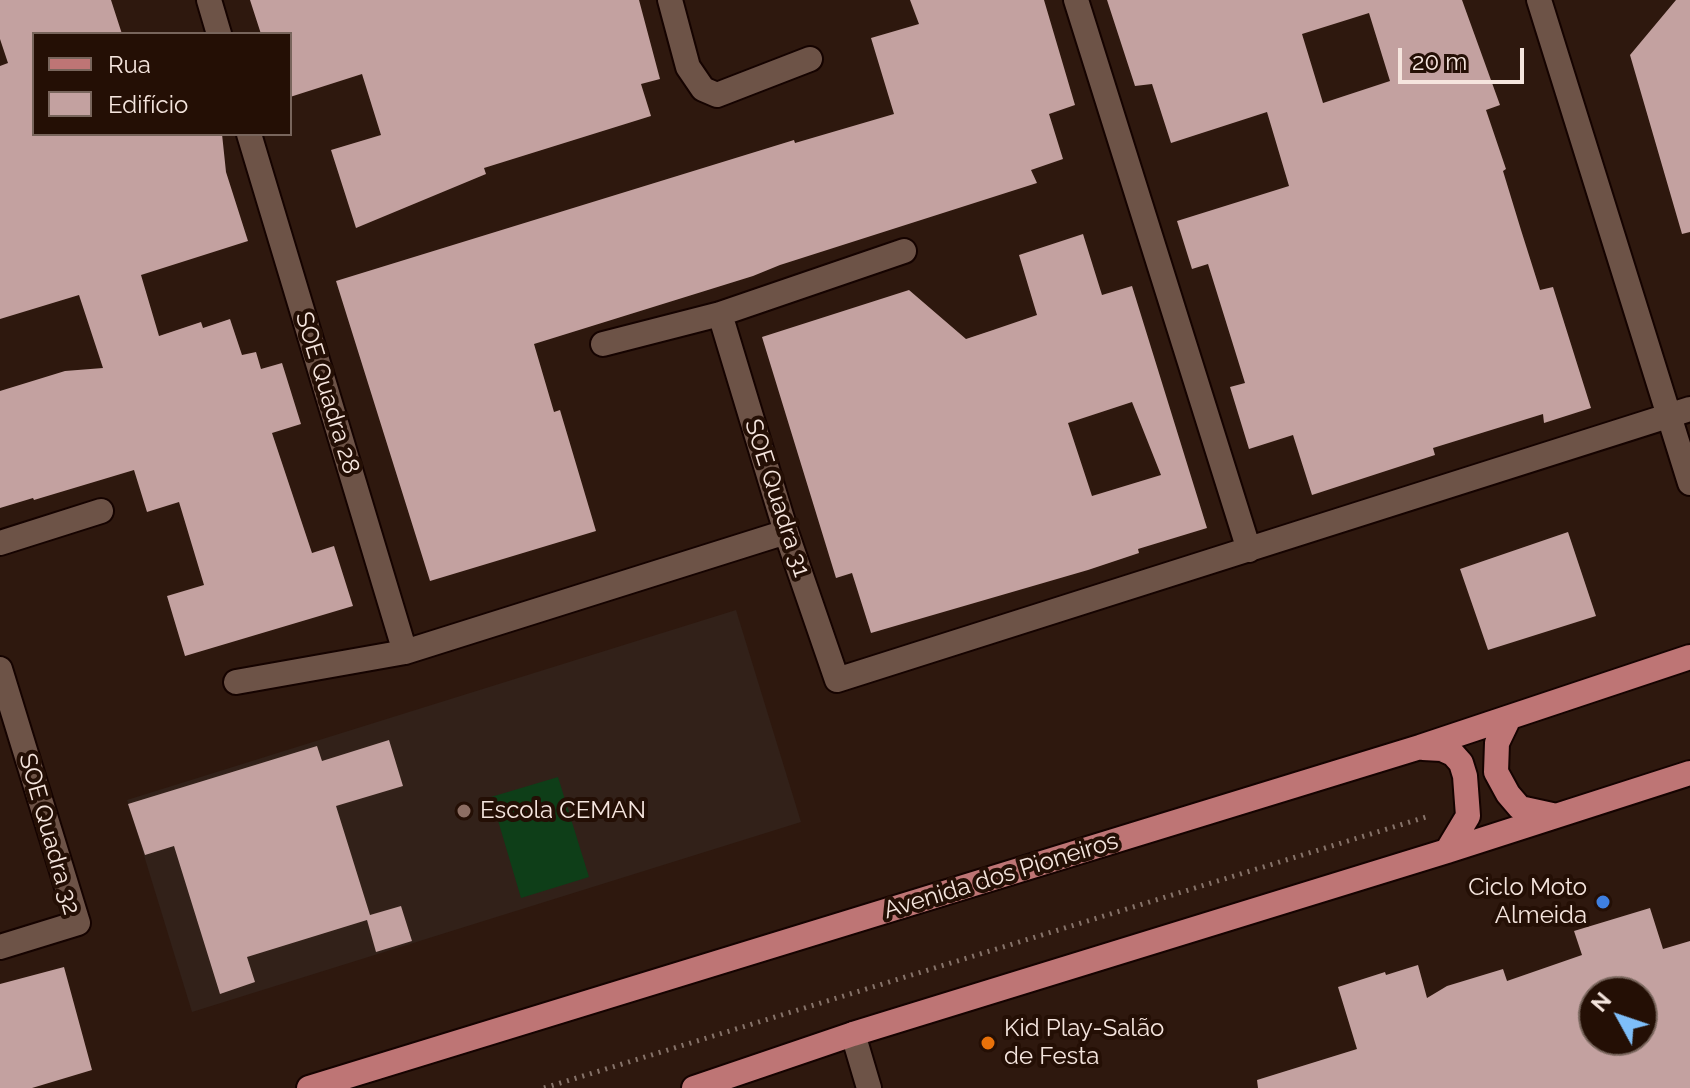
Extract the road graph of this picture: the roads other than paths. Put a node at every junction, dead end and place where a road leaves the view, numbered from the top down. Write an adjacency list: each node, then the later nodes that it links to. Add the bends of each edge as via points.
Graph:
1 (209, 0): 5 (street)
2 (670, 0): 6 (street, via 688,67 703,89 717,95)
3 (1076, 0): 16 (street)
4 (1539, 0): 11 (street)
5 (218, 32)
6 (810, 59)
7 (250, 136): 17 (street, SOE Quadra 28)
8 (904, 251): 9 (street)
9 (720, 314): 10 (street); 14 (street, SOE Quadra 31)
10 (603, 344)
11 (1679, 413): 12 (street); 16 (street)
12 (1690, 483)
13 (101, 511): 15 (street)
14 (786, 532): 16 (street, SOE Quadra 31, via 837,680); 17 (street)
15 (0, 543)
16 (1249, 550)
17 (405, 652): 20 (street)
18 (1690, 657): 21 (main road, Avenida dos Pioneiros)
19 (0, 669): 26 (street, SOE Quadra 32, via 78,923)
20 (236, 682)
21 (1509, 718): 22 (main road, Avenida dos Pioneiros); 24 (main road, via 1497,743 1496,772 1520,808)
22 (1420, 747): 25 (main road, via 1442,749 1461,763 1468,816); 28 (main road, Avenida dos Pioneiros)
23 (1690, 773): 24 (main road)
24 (1556, 816): 25 (main road)
25 (1447, 851): 27 (main road)
26 (0, 947)
27 (853, 1034): 29 (main road); 30 (street)
28 (309, 1088)
29 (694, 1088)
30 (869, 1088)

